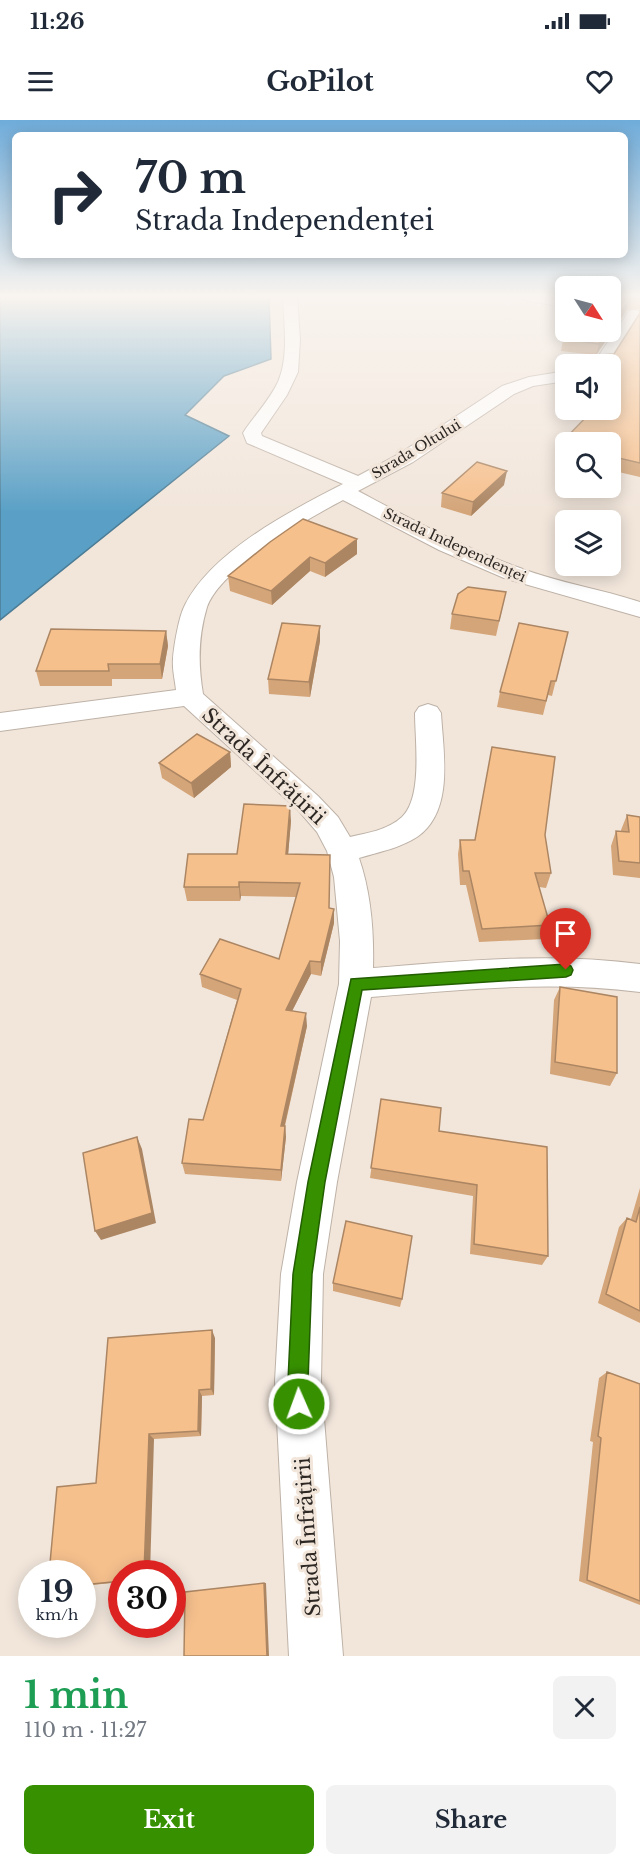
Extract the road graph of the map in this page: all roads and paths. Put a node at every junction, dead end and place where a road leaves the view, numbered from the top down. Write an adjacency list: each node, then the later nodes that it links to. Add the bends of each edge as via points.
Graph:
1 (288, 369): 3 (street, Strada Oltului, via 286,382 252,434 254,439)
2 (555, 378): 3 (street, Strada Oltului, via 508,390 406,458)
3 (350, 487): 5 (street, Strada Independenței, via 510,573); 7 (street, via 248,549 211,584 196,606 190,630 185,660)
4 (640, 592): 5 (street)
5 (613, 600): 6 (street, Strada Independenței)
6 (640, 610)
7 (190, 698): 9 (street); 10 (street, Strada Înfrățirii, via 308,803 328,825)
8 (428, 713): 10 (street, via 429,795 421,815 392,835)
9 (0, 722)
10 (342, 851): 12 (street, Strada Înfrățirii, via 350,877 357,941)
11 (640, 978): 12 (street, via 548,970)
12 (356, 984): 13 (street, Strada Înfrățirii, via 316,1182 302,1274 298,1381)
13 (316, 1656)

